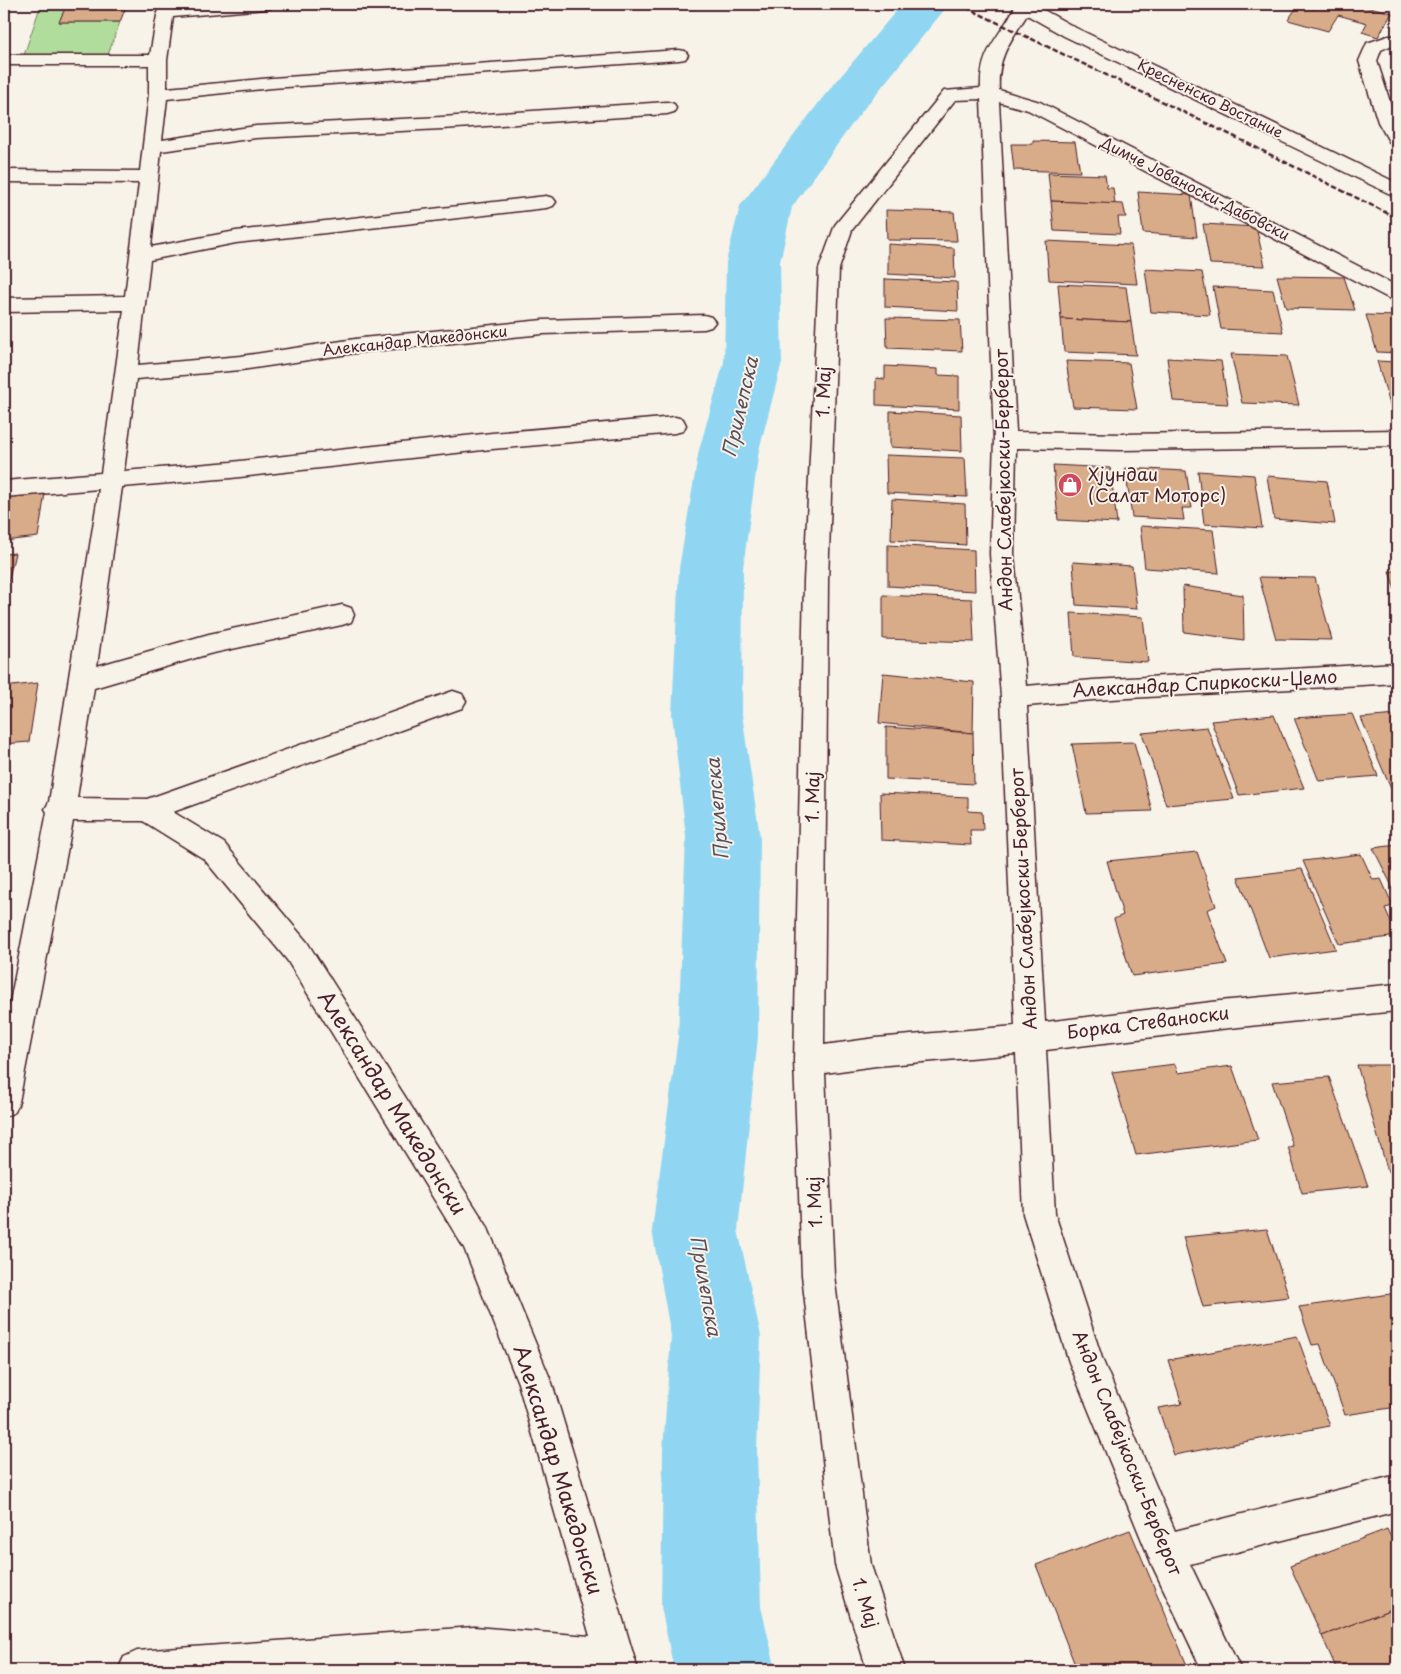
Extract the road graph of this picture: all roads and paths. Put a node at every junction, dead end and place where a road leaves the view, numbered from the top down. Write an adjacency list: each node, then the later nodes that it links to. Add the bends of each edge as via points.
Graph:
1 (265, 4): 3 (street)
2 (1024, 5): 8 (street, via 994,55 989,72); 15 (street, Кресненско Востание, via 1079,36)
3 (166, 8): 7 (street)
4 (1397, 41): 11 (street, via 1388,41 1373,48 1368,61 1387,122)
5 (679, 55): 9 (street, via 282,82)
6 (4, 60): 7 (street)
7 (158, 60): 9 (street)
8 (990, 93): 18 (street, Димче Јованоски-Дабовски, via 1034,106); 25 (street, Андон Слабејкоски-Берберот); 37 (street, 1. Мај, via 950,95 842,229 829,269 816,581)
9 (158, 94): 12 (street)
10 (666, 108): 12 (street, via 256,132)
11 (1397, 139)
12 (152, 147): 14 (street)
13 (4, 176): 14 (street)
14 (148, 178): 17 (street)
15 (1397, 190)
16 (546, 202): 17 (street, via 236,236)
17 (140, 256): 19 (street)
18 (1397, 294)
19 (134, 303): 20 (street); 22 (street)
20 (4, 305)
21 (704, 322): 22 (street, Александар Македонски, via 543,327 362,345 241,364)
22 (126, 373): 26 (street)
23 (675, 425): 26 (street)
24 (1397, 438): 25 (street, via 1121,442)
25 (1005, 440): 31 (street, Андон Слабејкоски-Берберот, via 1002,554)
26 (110, 481): 27 (street); 30 (street)
27 (4, 489)
28 (342, 615): 30 (street, via 209,644)
29 (1397, 672): 31 (street, Александар Спиркоски-Џемо)
30 (82, 681): 33 (street)
31 (1014, 697): 36 (street, Андон Слабејкоски-Берберот)
32 (453, 701): 34 (street)
33 (60, 809): 34 (street); 38 (street)
34 (147, 810): 41 (street, Александар Македонски, via 214,851 297,951 476,1237 535,1382)
35 (1397, 997): 36 (street, Борка Стеваноски)
36 (1031, 1037): 37 (street, Борка Стеваноски); 40 (street, Андон Слабејкоски-Берберот, via 1039,1214 1086,1362)
37 (809, 1061): 43 (street, 1. Мај, via 818,1274 853,1565)
38 (4, 1102)
39 (1397, 1493): 40 (street)
40 (1165, 1552): 44 (street, Андон Слабејкоски-Берберот)
41 (616, 1664): 42 (street, Александар Македонски, via 474,1646)
42 (137, 1670)
43 (886, 1670)
44 (1222, 1670)

